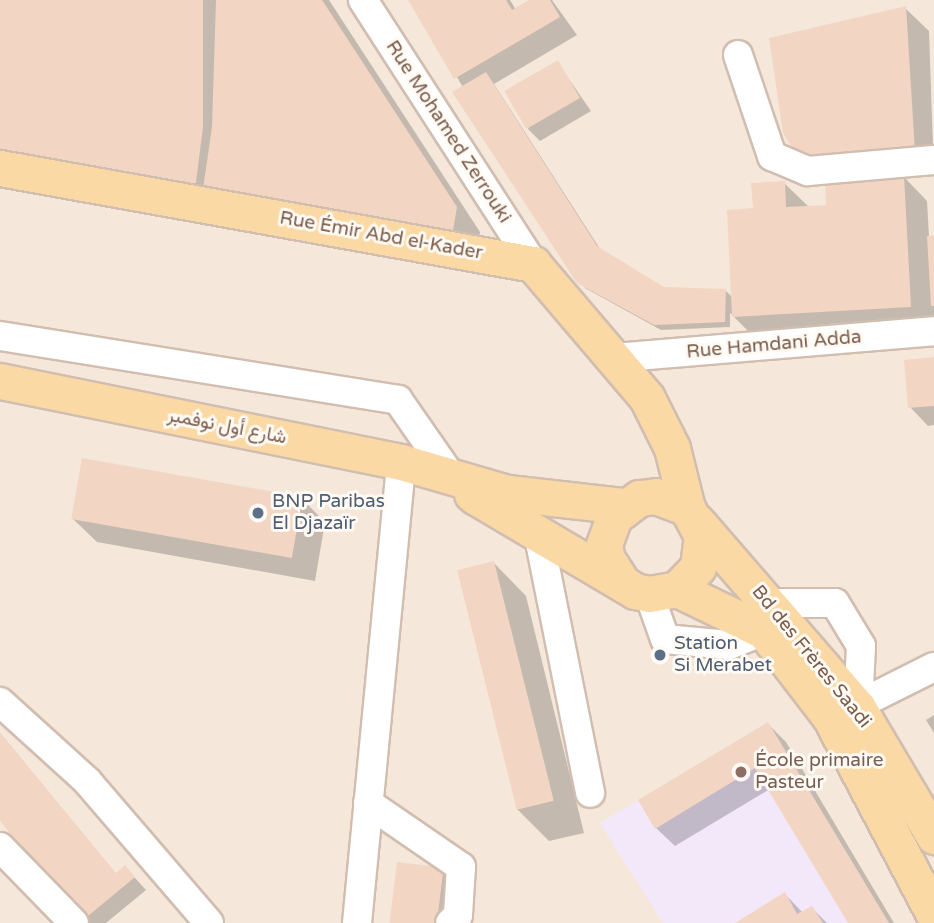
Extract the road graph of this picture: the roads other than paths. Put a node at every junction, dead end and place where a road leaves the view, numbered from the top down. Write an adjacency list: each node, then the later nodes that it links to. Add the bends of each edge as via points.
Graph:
1 (363, 0): 5 (street, Rue Mohamed Zerrouki)
2 (738, 55): 3 (street, via 772,156 808,171)
3 (934, 160)
4 (0, 168): 5 (main road, Rue Émir Abd el-Kader)
5 (533, 264): 8 (main road)
6 (934, 331): 8 (street, Rue Hamdani Adda)
7 (0, 336): 12 (street, via 398,400)
8 (614, 358): 10 (main road, via 647,398)
9 (0, 381): 11 (main road, شارع أول نوفمبر)
10 (672, 447): 13 (main road); 14 (main road)
11 (401, 462): 12 (main road, شارع أول نوفمبر); 22 (street)
12 (453, 479): 13 (main road, via 508,494); 15 (main road, Bd des Frères Saadi)
13 (632, 502): 14 (main road, via 664,498); 16 (main road, via 614,517 604,545 613,573)
14 (692, 515): 16 (main road, via 702,552 698,567); 17 (main road, Bd des Frères Saadi)
15 (538, 532): 16 (main road, Bd des Frères Saadi); 21 (street)
16 (649, 589): 17 (main road, Bd des Frères Saadi); 17 (street, via 665,639 729,645)
17 (766, 617): 20 (main road, Bd des Frères Saadi); 20 (street, via 835,603 861,646)
18 (934, 667): 20 (street)
19 (0, 702): 28 (street, via 87,781)
20 (844, 712): 23 (main road, Bd des Frères Saadi); 25 (main road, Bd des Frères Saadi)
21 (590, 793)
22 (368, 803): 26 (street, via 461,867); 29 (street)
23 (934, 836)
24 (0, 847): 27 (street)
25 (934, 914)
26 (459, 920)
27 (74, 923)
28 (209, 923)
29 (357, 923)

